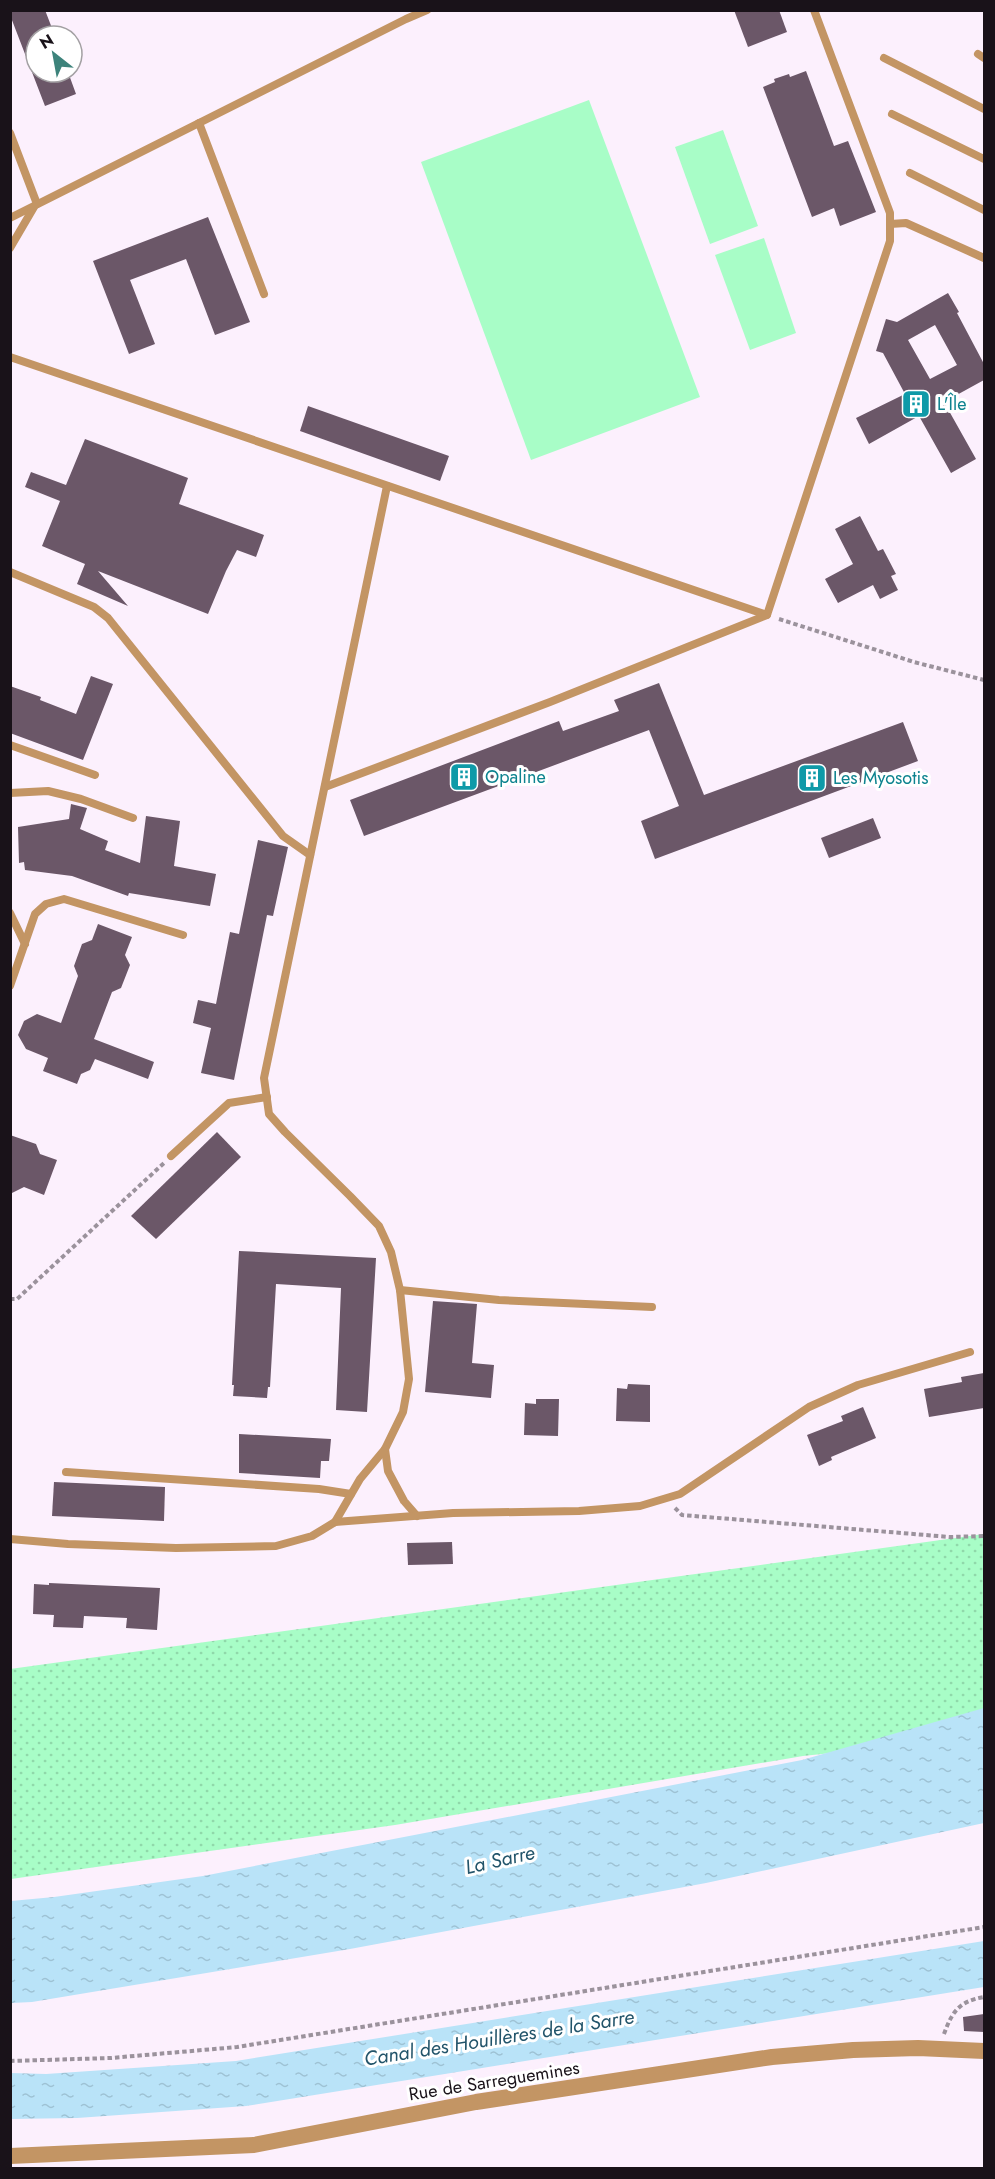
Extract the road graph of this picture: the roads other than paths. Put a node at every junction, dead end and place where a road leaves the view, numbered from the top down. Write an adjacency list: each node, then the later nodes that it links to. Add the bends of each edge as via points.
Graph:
1 (428, 10): 6 (lane)
2 (814, 10): 13 (lane, via 890,213)
3 (884, 58): 4 (lane)
4 (984, 109)
5 (892, 114): 8 (lane)
6 (198, 123): 10 (lane); 16 (lane)
7 (10, 133): 10 (lane)
8 (984, 159)
9 (910, 173): 11 (lane)
10 (36, 205): 12 (lane); 14 (lane)
11 (984, 210)
12 (10, 218)
13 (890, 224): 15 (lane, via 906,223); 20 (lane, via 890,241 881,271)
14 (10, 248)
15 (984, 258)
16 (264, 294)
17 (10, 357): 18 (lane)
18 (387, 486): 20 (lane); 23 (lane)
19 (10, 572): 26 (lane, via 94,607 108,618 283,836)
20 (767, 615): 23 (lane)
21 (10, 745): 22 (lane)
22 (95, 775)
23 (325, 787): 26 (lane)
24 (10, 793): 25 (lane, via 48,791)
25 (133, 818)
26 (310, 855): 31 (lane, via 270,1041 264,1078)
27 (10, 913): 29 (lane)
28 (183, 935): 29 (lane, via 64,899 46,904 34,914)
29 (25, 944): 30 (lane)
30 (10, 986)
31 (267, 1097): 32 (lane, via 229,1103); 33 (lane, via 269,1114 379,1226 392,1252)
32 (171, 1156)
33 (400, 1290): 34 (lane, via 499,1300); 36 (lane, via 409,1379 403,1412)
34 (651, 1307)
35 (970, 1352): 39 (lane, via 858,1385 809,1407 680,1494 640,1506)
36 (385, 1449): 38 (lane); 39 (lane, via 388,1470)
37 (66, 1472): 38 (lane)
38 (351, 1494): 40 (lane)
39 (417, 1516): 40 (lane)
40 (335, 1522): 41 (lane, via 312,1536 276,1546 176,1548)
41 (10, 1539)
42 (984, 2051): 43 (street, Rue de Sarreguemines, via 853,2050 772,2057 476,2102 254,2145)
43 (10, 2156)

